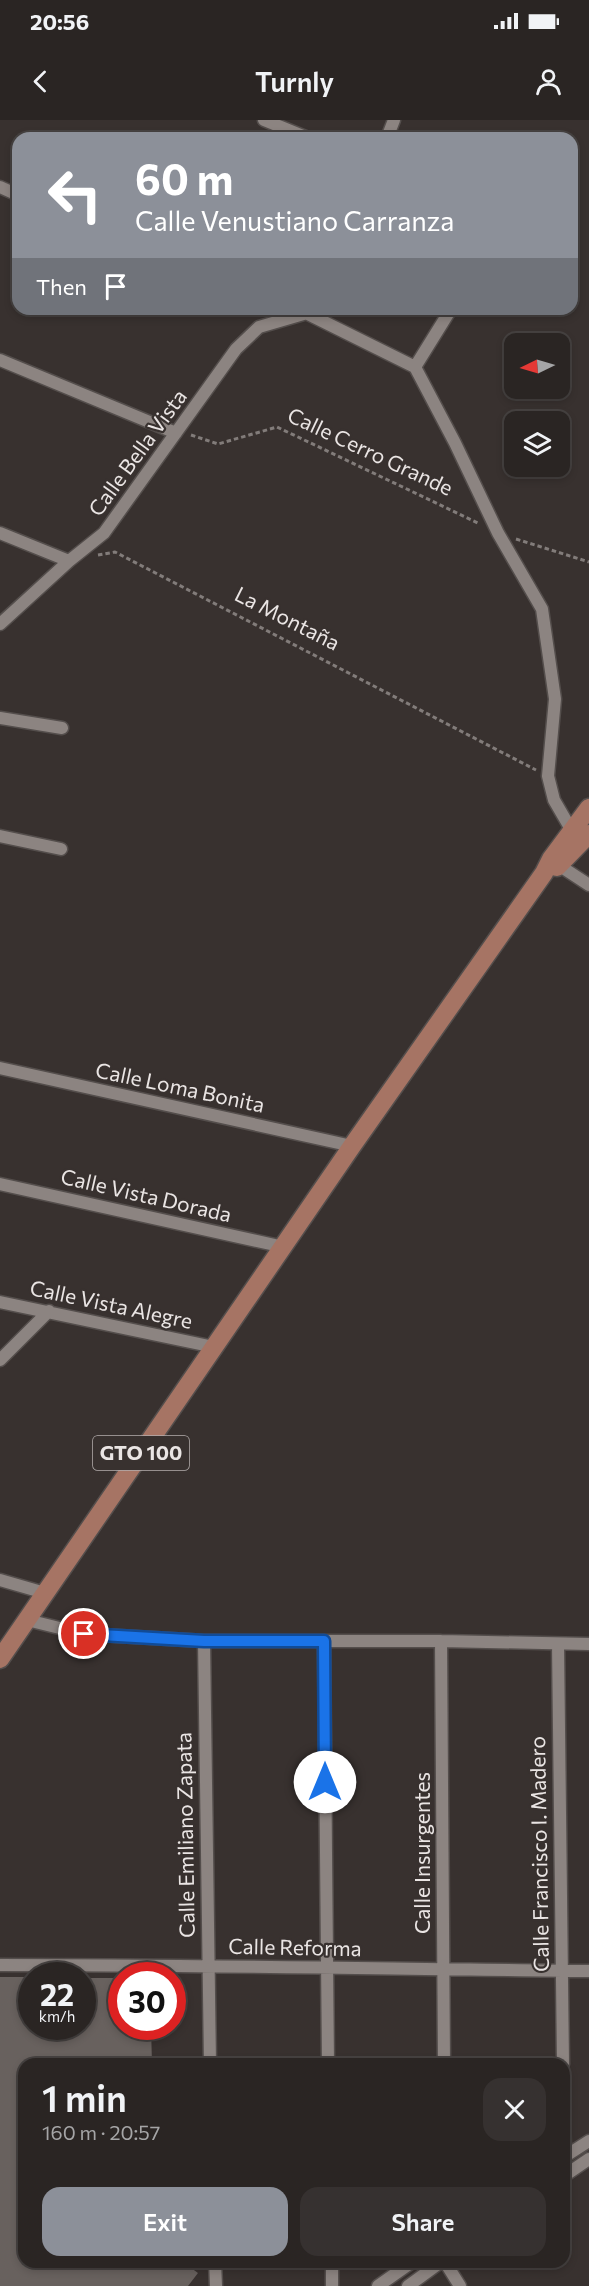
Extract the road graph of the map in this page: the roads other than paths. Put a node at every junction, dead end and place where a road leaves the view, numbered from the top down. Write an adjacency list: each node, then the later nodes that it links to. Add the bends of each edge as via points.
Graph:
1 (264, 120): 2 (street)
2 (293, 132)
3 (292, 315): 8 (street, Calle Bella Vista, via 260,327 236,349)
4 (315, 315): 7 (street)
5 (447, 315): 7 (street)
6 (0, 360): 8 (street)
7 (415, 367): 15 (street, via 498,533 542,609 555,699 548,776 554,800)
8 (176, 433): 10 (street, Calle Bella Vista, via 104,533)
9 (0, 533): 10 (street)
10 (69, 561): 11 (street, Calle Bella Vista)
11 (0, 624)
12 (0, 718): 13 (street)
13 (62, 728)
14 (589, 808): 15 (main road, GTO 100)
15 (580, 833): 18 (main road, GTO 100)
16 (0, 836): 17 (street)
17 (62, 849)
18 (551, 866): 19 (street); 21 (main road, GTO 100)
19 (589, 885)
20 (0, 1068): 21 (street, Calle Loma Bonita)
21 (352, 1146): 23 (main road, GTO 100)
22 (0, 1184): 23 (street, Calle Vista Dorada)
23 (284, 1246): 26 (main road, GTO 100)
24 (0, 1302): 25 (street, Calle Vista Alegre)
25 (49, 1311): 26 (street, Calle Vista Alegre); 27 (street)
26 (214, 1347): 29 (main road, GTO 100)
27 (0, 1360)
28 (0, 1580): 29 (street)
29 (45, 1593): 30 (main road, GTO 100)
30 (27, 1620): 31 (street, via 84,1634); 36 (main road, GTO 100)
31 (204, 1641): 32 (street); 38 (street, Calle Emiliano Zapata)
32 (324, 1641): 33 (street); 39 (street)
33 (441, 1641): 34 (street); 40 (street, Calle Insurgentes)
34 (558, 1644): 35 (street); 41 (street, Calle Francisco I. Madero)
35 (589, 1644)
36 (0, 1659)
37 (0, 1965): 38 (street, Calle Reforma)
38 (207, 1965): 39 (street, Calle Reforma); 43 (street, Calle Emiliano Zapata)
39 (326, 1969): 40 (street, Calle Reforma); 44 (street)
40 (444, 1969): 41 (street, Calle Reforma); 45 (street, Calle Insurgentes)
41 (561, 1971): 42 (street, Calle Reforma); 46 (street, Calle Francisco I. Madero)
42 (589, 1971)
43 (210, 2058)
44 (328, 2058)
45 (444, 2058)
46 (563, 2058)
47 (589, 2141): 48 (street)
48 (570, 2153)
49 (589, 2159): 50 (street)
50 (570, 2172)
51 (215, 2268): 56 (street)
52 (332, 2268): 57 (street)
53 (404, 2268): 58 (street)
54 (434, 2268): 59 (street)
55 (447, 2268): 60 (street)
56 (216, 2286)
57 (332, 2286)
58 (378, 2286)
59 (408, 2286)
60 (460, 2286)

